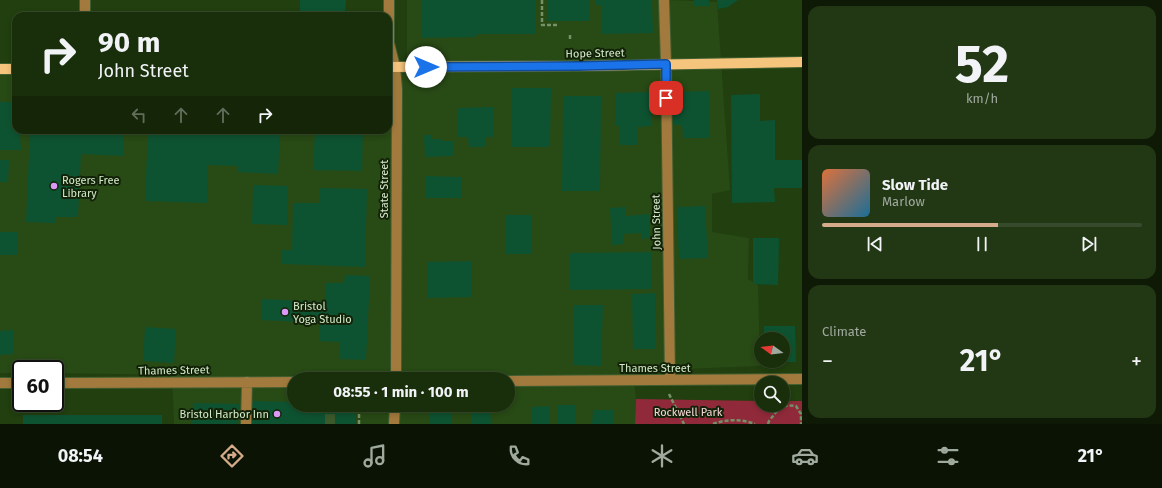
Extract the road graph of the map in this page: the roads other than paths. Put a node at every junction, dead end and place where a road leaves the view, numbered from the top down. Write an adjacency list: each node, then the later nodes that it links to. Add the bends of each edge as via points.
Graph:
1 (85, 0): 4 (street)
2 (389, 0): 5 (street, State Street)
3 (664, 0): 7 (street, John Street)
4 (85, 12)
5 (389, 12)
6 (802, 62): 7 (main road, Hope Street)
7 (666, 64): 8 (main road, Hope Street); 13 (street, John Street)
8 (392, 67): 11 (street, State Street, via 397,89)
9 (12, 69): 10 (main road)
10 (0, 70)
11 (396, 372)
12 (802, 379): 13 (street, Thames Street)
13 (666, 380): 14 (street, Thames Street)
14 (515, 381)
15 (247, 382): 16 (street, Thames Street); 19 (street, Thames Street); 21 (street)
16 (287, 382)
17 (0, 383): 18 (street)
18 (12, 383)
19 (64, 383)
20 (395, 412): 22 (street)
21 (246, 424)
22 (394, 424)

